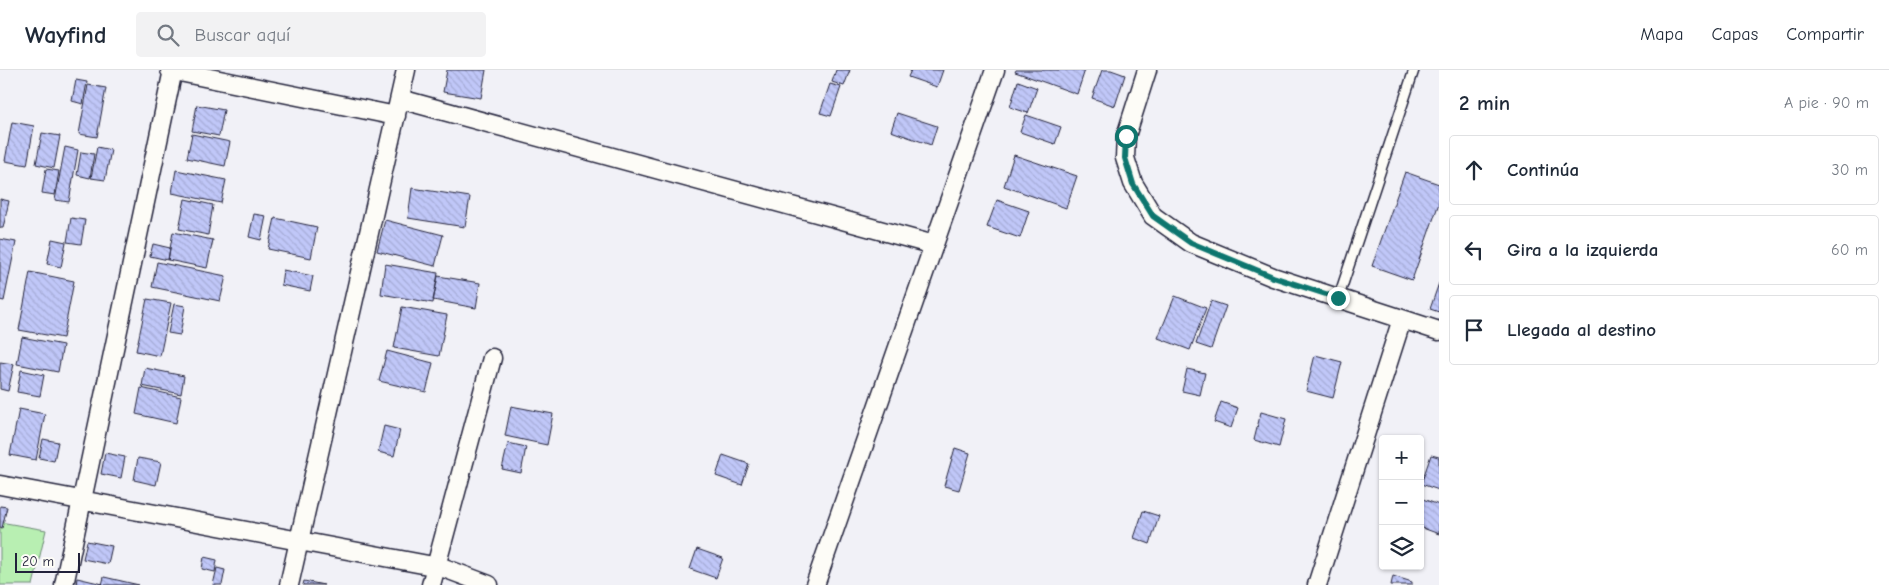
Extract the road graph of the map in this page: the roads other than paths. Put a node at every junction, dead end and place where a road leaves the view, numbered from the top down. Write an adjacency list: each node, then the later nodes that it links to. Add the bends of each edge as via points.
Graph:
1 (172, 70): 6 (street); 13 (street)
2 (406, 70): 6 (street)
3 (995, 70): 7 (street)
4 (1148, 70): 8 (street, via 1126,136 1125,158 1133,184 1153,216 1191,243 1273,277)
5 (1414, 70): 8 (lane)
6 (398, 108): 7 (street); 14 (street)
7 (934, 245): 20 (street)
8 (1338, 298): 9 (street)
9 (1402, 319): 10 (street); 21 (street)
10 (1439, 331)
11 (492, 358): 15 (street)
12 (0, 485): 13 (street)
13 (81, 499): 14 (street); 16 (street)
14 (300, 540): 15 (street); 17 (street)
15 (436, 566): 18 (street); 19 (street)
16 (64, 585)
17 (289, 585)
18 (431, 585)
19 (489, 585)
20 (815, 585)
21 (1317, 585)

